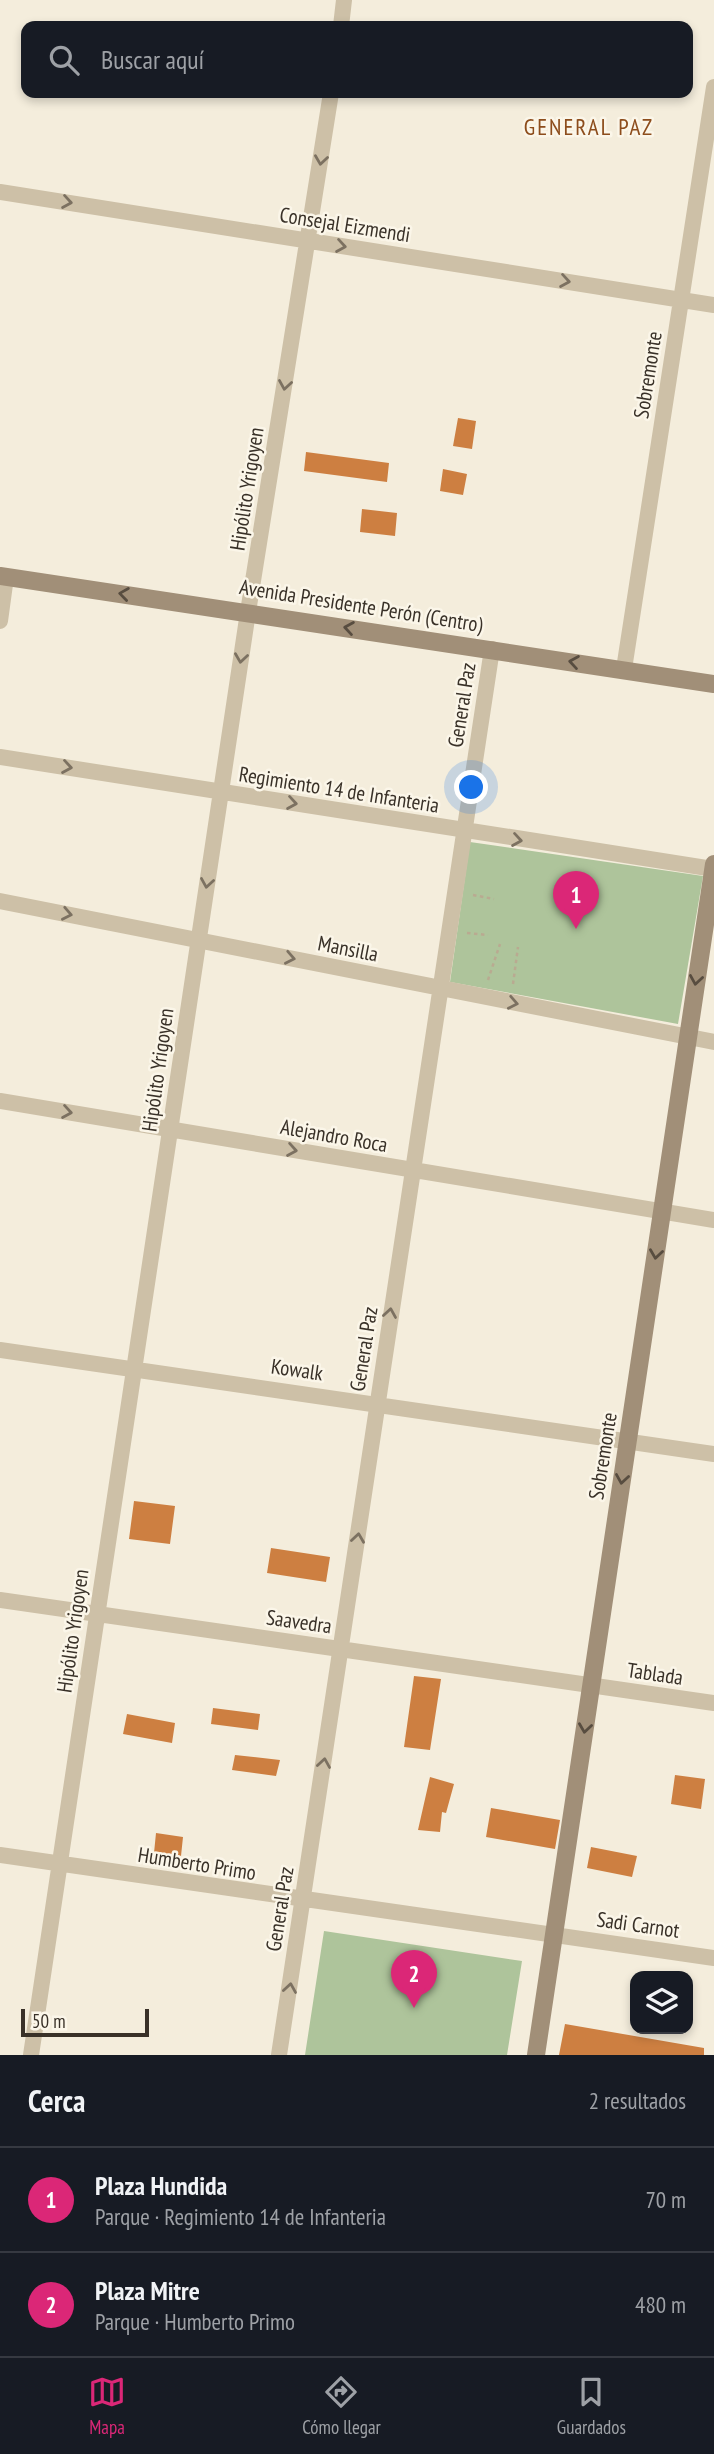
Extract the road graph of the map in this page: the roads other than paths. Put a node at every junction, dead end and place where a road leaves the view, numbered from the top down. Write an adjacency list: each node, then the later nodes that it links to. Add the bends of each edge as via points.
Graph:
1 (344, 0): 2 (street)
2 (342, 21)
3 (714, 87): 5 (street, Sobremonte)
4 (330, 98): 7 (street, Hipólito Yrigoyen, one-way to 7)
5 (712, 113): 8 (street, Sobremonte)
6 (0, 192): 7 (street, Consejal Eizmendi, one-way to 7)
7 (309, 241): 8 (street, Consejal Eizmendi, one-way to 8); 11 (street, Hipólito Yrigoyen, one-way to 11)
8 (682, 300): 9 (street, Consejal Eizmendi); 14 (street, Sobremonte)
9 (714, 305)
10 (3, 577): 11 (main road, Avenida Presidente Perón (Centro), one-way to 10); 12 (street)
11 (248, 612): 13 (main road, Avenida Presidente Perón (Centro), one-way to 11); 17 (street, Hipólito Yrigoyen, one-way to 17)
12 (0, 621)
13 (492, 649): 14 (main road, Avenida Presidente Perón (Centro), one-way to 13); 18 (street, General Paz)
14 (624, 669): 15 (main road, Avenida Presidente Perón (Centro))
15 (714, 684)
16 (0, 757): 17 (street, Regimiento 14 de Infanteria, one-way to 17)
17 (221, 792): 18 (street, Regimiento 14 de Infanteria, one-way to 18); 21 (street, Hipólito Yrigoyen, one-way to 21)
18 (463, 832): 19 (street, Regimiento 14 de Infanteria, one-way to 19); 22 (street, General Paz)
19 (714, 868): 23 (main road, Sobremonte, one-way to 23)
20 (0, 901): 21 (street, Mansilla, one-way to 21)
21 (198, 940): 22 (street, Mansilla, one-way to 22); 26 (street, Hipólito Yrigoyen)
22 (440, 988): 23 (street, Mansilla, one-way to 23); 27 (street, General Paz)
23 (688, 1038): 24 (street, Mansilla); 28 (main road, Sobremonte)
24 (714, 1042)
25 (0, 1101): 26 (street, Alejandro Roca, one-way to 26)
26 (171, 1129): 27 (street, Alejandro Roca, one-way to 27); 31 (street, Hipólito Yrigoyen)
27 (412, 1170): 28 (street, Alejandro Roca); 32 (street, General Paz, one-way to 27)
28 (662, 1212): 29 (street, Alejandro Roca); 33 (main road, Sobremonte, one-way to 33)
29 (714, 1220)
30 (0, 1350): 31 (street, Kowalk)
31 (133, 1367): 32 (street, Kowalk); 36 (street, Hipólito Yrigoyen)
32 (377, 1403): 33 (street, Kowalk); 37 (street, General Paz, one-way to 32)
33 (628, 1442): 34 (street, Kowalk); 38 (main road, Sobremonte, one-way to 38)
34 (714, 1454)
35 (0, 1600): 36 (street, Saavedra)
36 (97, 1614): 37 (street, Saavedra); 41 (street, Hipólito Yrigoyen)
37 (342, 1650): 38 (street, Saavedra); 42 (street, General Paz, one-way to 37)
38 (591, 1686): 39 (street, Tablada); 43 (main road, Sobremonte, one-way to 43)
39 (714, 1703)
40 (0, 1855): 41 (street, Humberto Primo)
41 (60, 1864): 42 (street, Humberto Primo); 45 (street, Hipólito Yrigoyen)
42 (303, 1901): 43 (street, Humberto Primo); 46 (street, General Paz, one-way to 42)
43 (555, 1935): 44 (street, Sadi Carnot); 47 (main road, Sobremonte)
44 (714, 1958)
45 (31, 2055)
46 (279, 2055)
47 (536, 2055)

